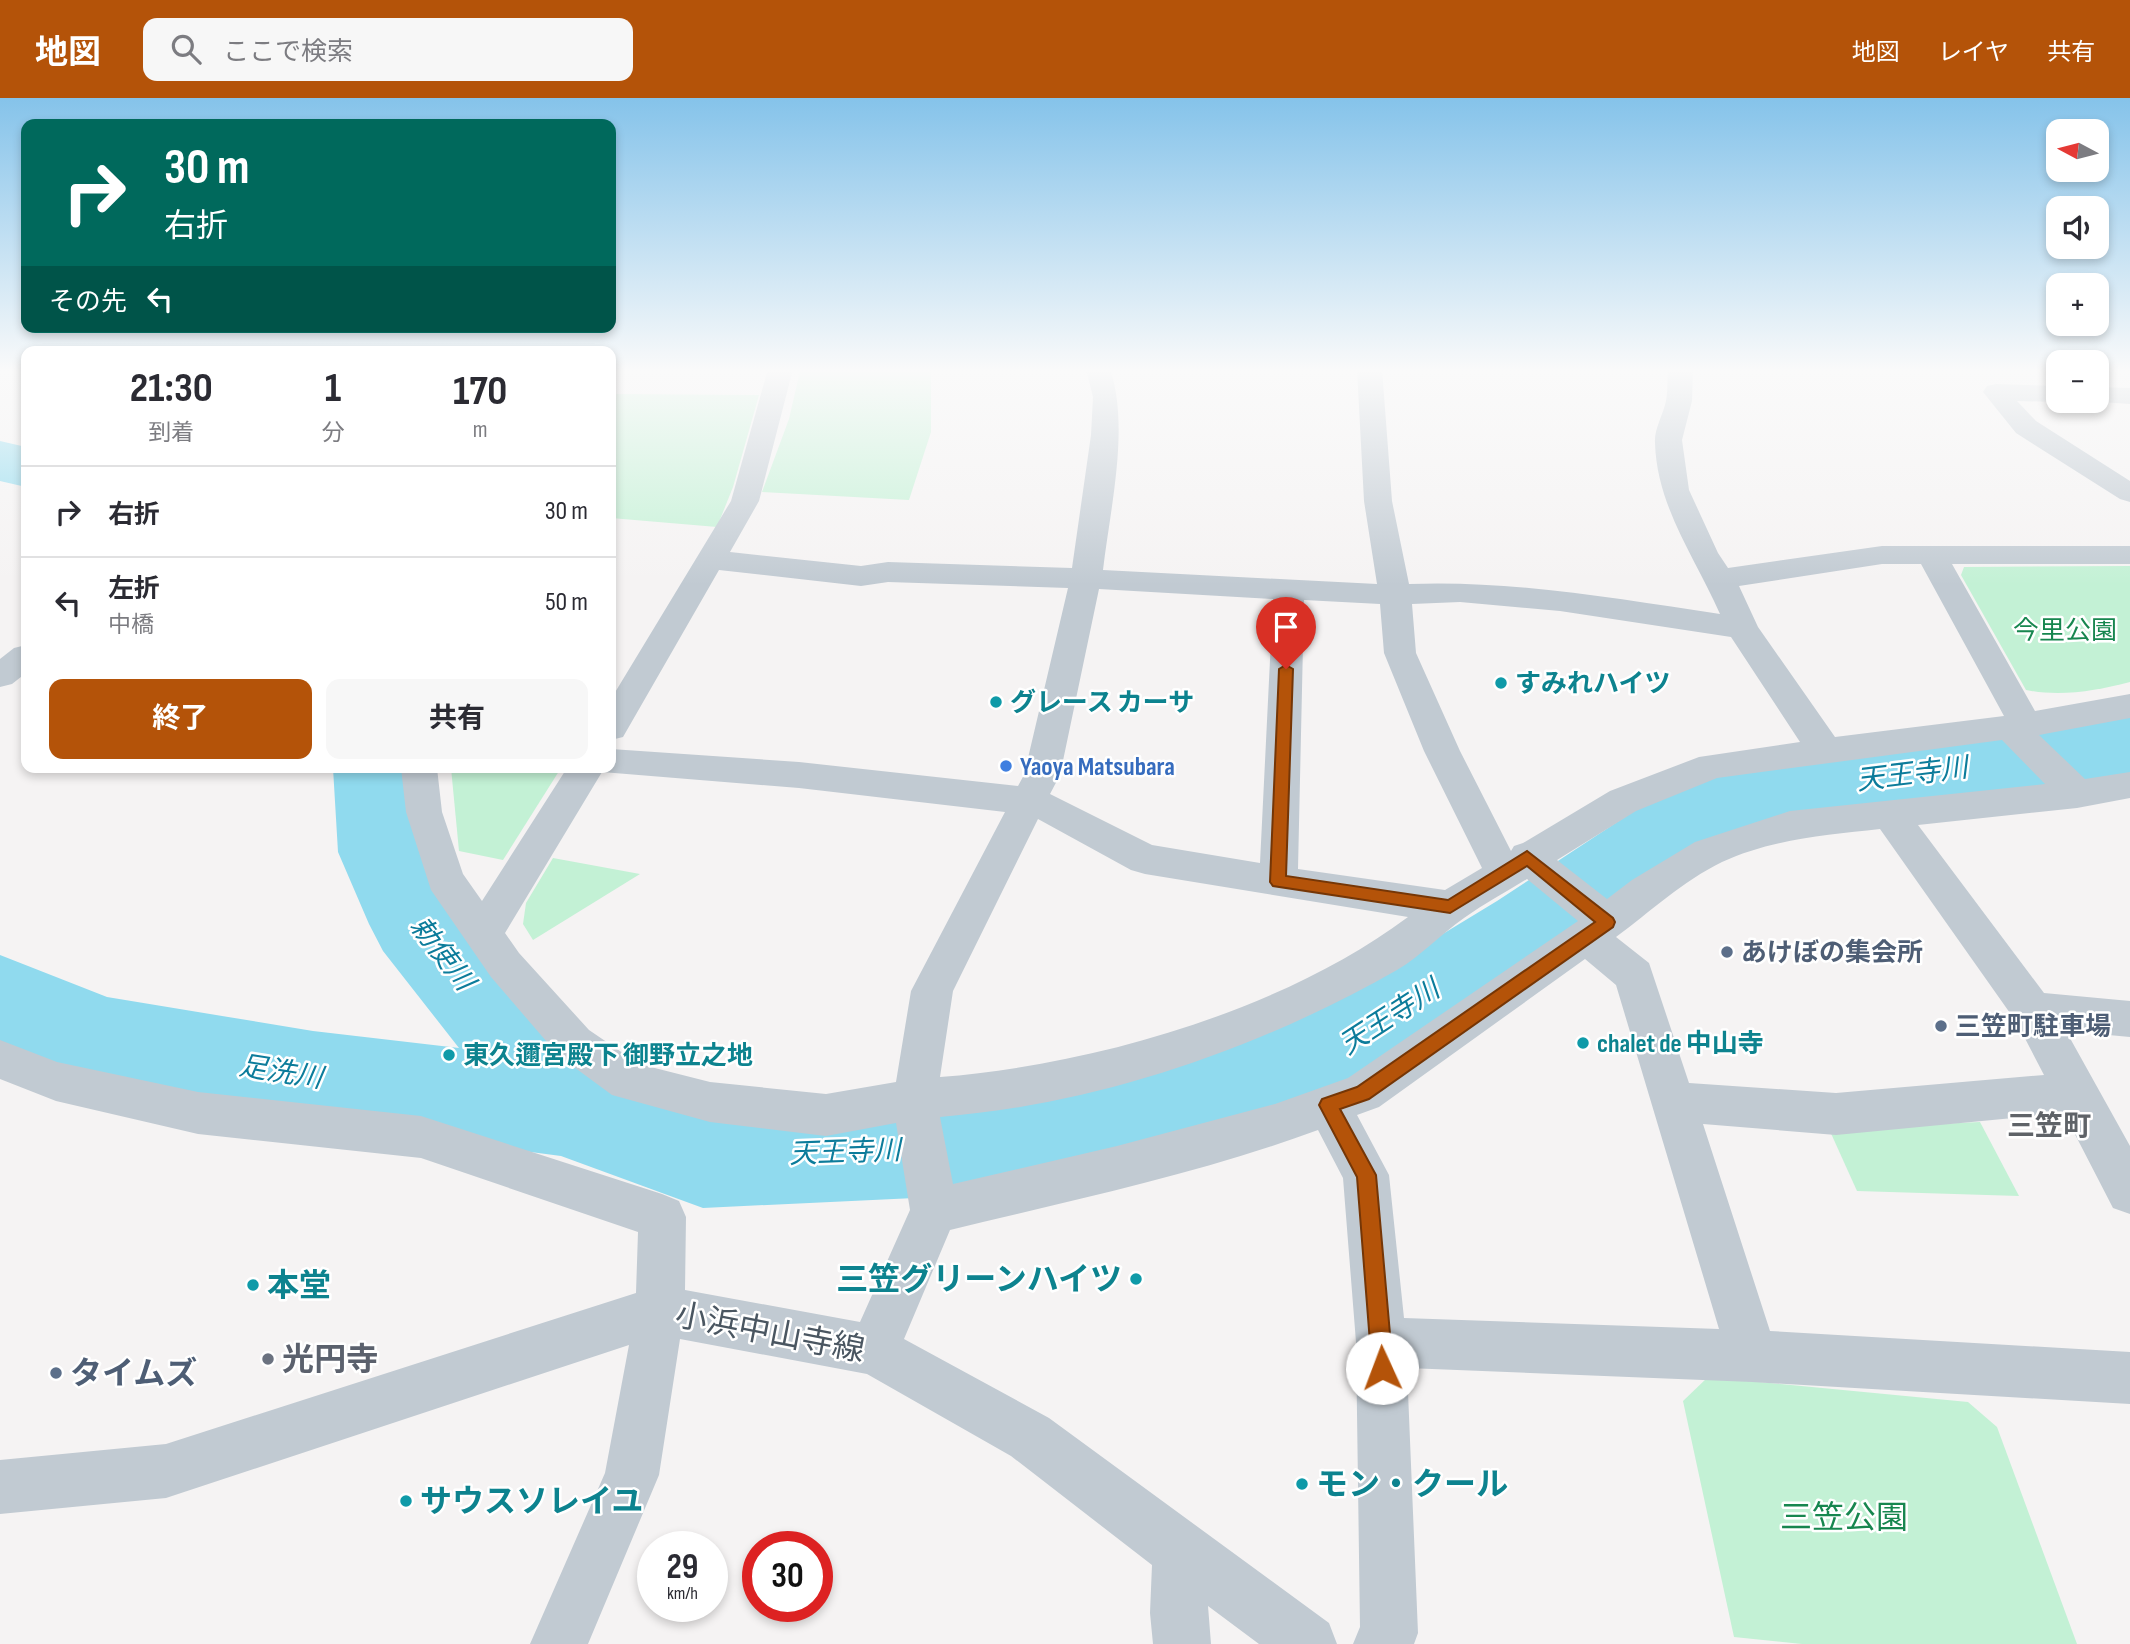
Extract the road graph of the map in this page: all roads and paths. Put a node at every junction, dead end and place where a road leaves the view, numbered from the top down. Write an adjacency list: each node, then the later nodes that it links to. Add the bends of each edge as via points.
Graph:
1 (761, 441): 9 (street, via 745,501)
2 (1104, 441): 10 (street)
3 (1374, 441): 13 (street, via 1378,501)
4 (1668, 441): 11 (street, via 1675,490)
5 (2048, 441): 6 (street)
6 (2130, 493)
7 (2130, 555): 8 (street)
8 (1932, 556): 11 (street, via 1882,555); 19 (street)
9 (711, 560): 10 (street, via 861,576 888,572); 18 (street)
10 (1086, 579): 12 (street); 26 (street, via 1042,775)
11 (1720, 579): 14 (street)
12 (1289, 591): 13 (street); 29 (street)
13 (1395, 595): 14 (street, via 1460,592 1560,601); 28 (street, via 1400,653 1442,751)
14 (1742, 628): 20 (street)
15 (21, 660): 16 (street)
16 (0, 676)
17 (2130, 706): 19 (street)
18 (616, 720)
19 (2020, 730): 20 (street); 25 (street)
20 (1825, 750): 28 (street, via 1712,766 1623,802)
21 (616, 762): 26 (street, via 799,775)
22 (420, 773): 32 (street, via 424,812 445,879)
23 (583, 773): 32 (street)
24 (2130, 785): 25 (street)
25 (2072, 788): 27 (street)
26 (1030, 801): 29 (street, via 1145,859); 39 (street, via 932,991)
27 (1891, 816): 31 (street, via 1790,825 1708,852); 33 (street)
28 (1523, 866): 30 (street); 31 (street)
29 (1278, 882): 30 (street)
30 (1450, 906): 39 (street, via 1385,957 1256,1021 1132,1063)
31 (1595, 923): 37 (street, via 1634,975); 38 (street, via 1363,1093)
32 (483, 934): 39 (street, via 574,1043 628,1081 710,1102 826,1115)
33 (2032, 1010): 34 (street); 36 (street)
34 (2130, 1019)
35 (0, 1059): 42 (street, via 56,1081 198,1113 421,1137 662,1217)
36 (2076, 1093): 37 (street, via 1836,1114); 40 (street)
37 (1674, 1102): 45 (street)
38 (1328, 1105): 41 (street, via 1275,1125 1116,1168); 43 (street, via 1366,1175)
39 (917, 1107): 41 (street)
40 (2130, 1192)
41 (932, 1203): 44 (street)
42 (660, 1310): 44 (street, 小浜中山寺線); 47 (street, 小浜中山寺線, via 166,1471); 49 (street, via 632,1475)
43 (1381, 1342): 45 (street); 52 (street, via 1389,1633)
44 (874, 1350): 48 (street, 小浜中山寺線, via 1030,1437)
45 (1752, 1356): 46 (street)
46 (2130, 1378)
47 (0, 1487)
48 (1181, 1552): 50 (street); 51 (street, 小浜中山寺線)
49 (559, 1644)
50 (1182, 1644)
51 (1308, 1644)
52 (1382, 1644)

